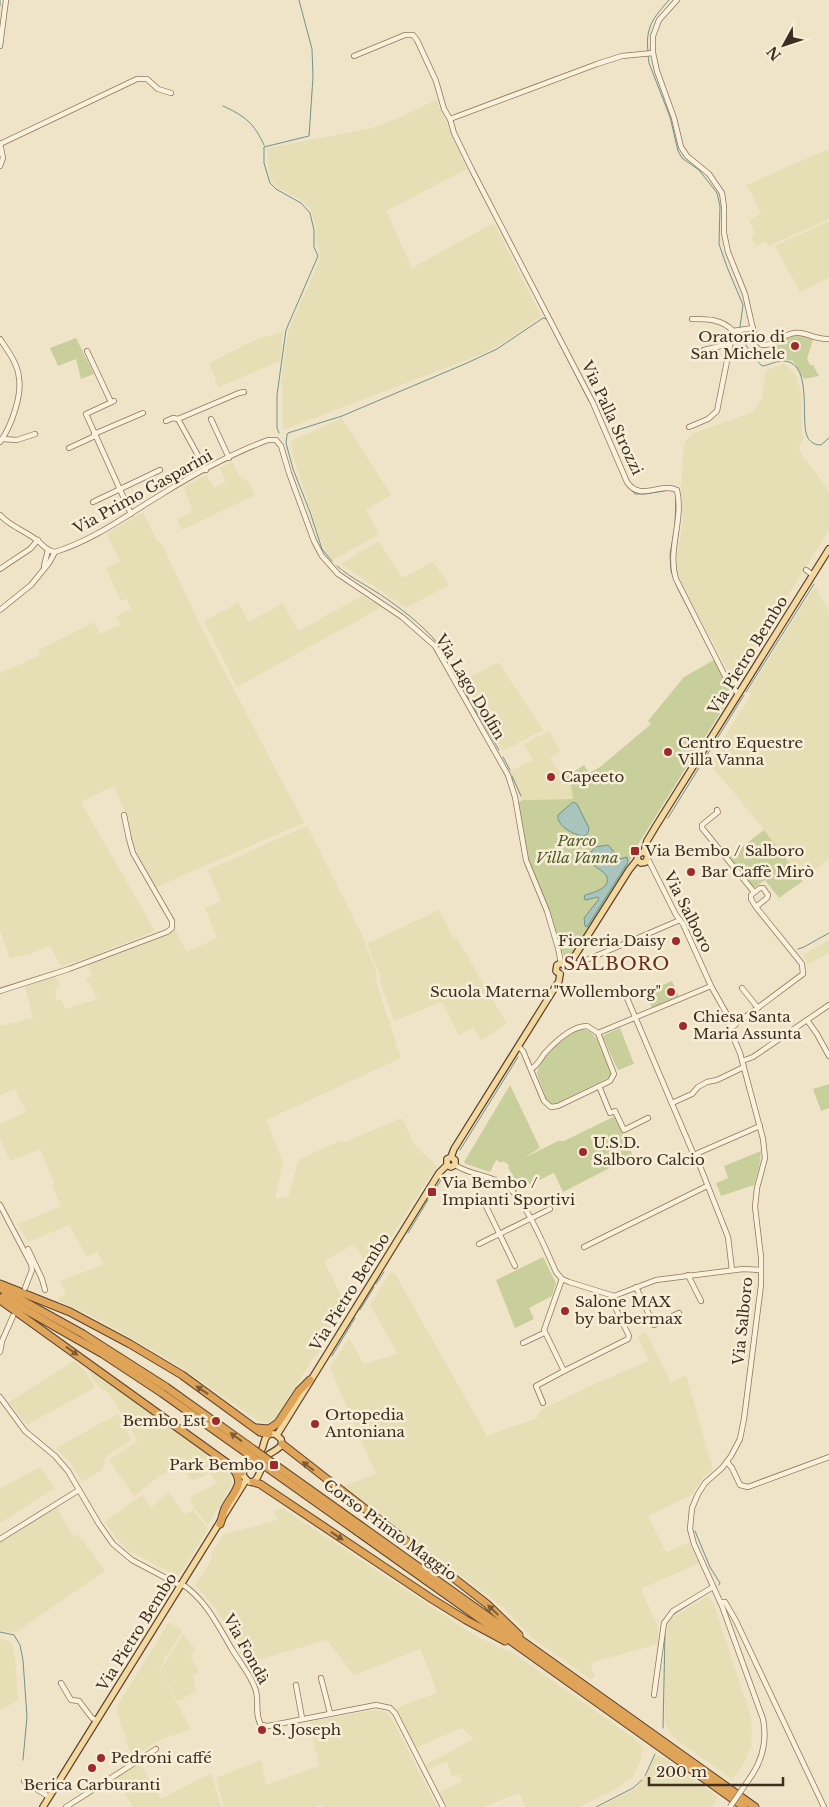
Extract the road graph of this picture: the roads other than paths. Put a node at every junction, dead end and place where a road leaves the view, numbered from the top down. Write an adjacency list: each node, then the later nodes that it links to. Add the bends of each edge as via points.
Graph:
1 (6, 0): 3 (street)
2 (677, 0): 4 (street, via 659,20)
3 (0, 46)
4 (648, 53): 7 (street, via 622,56 582,68); 11 (street, via 674,118 681,147 709,174 722,193 726,247 745,294)
5 (354, 56): 7 (street, Via Palla Strozzi, via 413,34)
6 (171, 93): 8 (street, via 158,89 147,79 137,79)
7 (450, 119): 43 (street, Via Palla Strozzi, via 472,170 593,403 626,482 638,491 676,490 678,524 672,563 676,579 725,676)
8 (0, 143): 9 (street, via 3,158)
9 (0, 166)
10 (692, 319): 12 (street, via 722,322)
11 (750, 328): 12 (street); 14 (street, via 762,345 769,346 796,332)
12 (734, 330): 15 (street)
13 (0, 339): 26 (street, via 20,378 13,415)
14 (829, 339)
15 (729, 344): 16 (street); 23 (street, via 717,411)
16 (704, 350)
17 (87, 351): 25 (street, via 113,401 86,414)
18 (244, 392): 20 (street)
19 (143, 412): 25 (street)
20 (178, 419): 22 (street); 31 (street)
21 (211, 419): 29 (street)
22 (166, 421)
23 (689, 427)
24 (35, 434): 26 (street, via 17,440)
25 (95, 435): 28 (street); 32 (street)
26 (1, 440)
27 (278, 442): 29 (street, Via Primo Gasparini, via 268,440); 53 (street, Via Lago Dolfin, via 322,556 338,574 402,617 435,646 508,775 526,860)
28 (69, 448)
29 (229, 458): 31 (street, Via Primo Gasparini)
30 (160, 470): 32 (street)
31 (206, 470): 34 (street, Via Primo Gasparini)
32 (120, 489): 33 (street); 34 (street)
33 (93, 502)
34 (131, 514): 39 (street, Via Primo Gasparini, via 97,534)
35 (0, 515): 36 (street)
36 (38, 540): 38 (street); 41 (street)
37 (829, 549): 43 (main road, Via Pietro Bembo, via 809,572)
38 (48, 550): 39 (street); 40 (street)
39 (55, 552): 40 (street)
40 (44, 568): 42 (street, via 31,585)
41 (0, 569)
42 (0, 610)
43 (738, 694): 46 (main road, Via Pietro Bembo, via 647,841)
44 (717, 810): 50 (street, via 702,828)
45 (124, 815): 56 (street, via 133,853 172,921 172,928 70,969)
46 (644, 852): 47 (main road); 48 (main road, Via Pietro Bembo, via 638,854)
47 (648, 859): 48 (main road, Via Pietro Bembo, via 645,863); 49 (street, Via Salboro)
48 (639, 862): 49 (street, Via Salboro); 53 (main road, Via Pietro Bembo, via 629,870)
49 (653, 871): 52 (street, Via Salboro)
50 (754, 892): 51 (street, via 750,897); 51 (street, via 762,888 768,895)
51 (756, 907): 59 (street, via 802,964 804,974)
52 (680, 920): 53 (street, via 578,964); 54 (street, Via Salboro)
53 (566, 964): 66 (main road, Via Pietro Bembo, via 559,981)
54 (711, 986): 60 (street); 61 (street, Via Salboro)
55 (742, 988): 59 (street)
56 (0, 990)
57 (624, 991): 60 (street)
58 (829, 1005): 62 (street)
59 (758, 1008): 63 (street)
60 (636, 1018): 65 (street); 72 (street)
61 (729, 1018): 63 (street); 64 (street, Via Salboro, via 728,1023)
62 (807, 1020): 67 (street); 68 (street)
63 (736, 1021): 64 (street)
64 (732, 1026): 68 (street, Via Salboro, via 731,1032)
65 (598, 1033): 70 (street, via 587,1026 577,1028 555,1044); 71 (street, via 614,1074)
66 (518, 1046): 70 (street); 76 (main road, Via Pietro Bembo)
67 (829, 1056)
68 (742, 1061): 69 (street, Via Salboro)
69 (744, 1068): 72 (street, via 702,1084 692,1094); 74 (street, Via Salboro)
70 (531, 1069): 71 (street, via 544,1101 551,1107)
71 (599, 1086): 73 (street, via 610,1113 615,1111 624,1130)
72 (672, 1103): 75 (street)
73 (648, 1118)
74 (760, 1126): 75 (street); 90 (street, Via Salboro, via 765,1158 755,1207)
75 (696, 1156): 79 (street)
76 (451, 1157): 77 (main road, Via Pietro Bembo, via 446,1160); 78 (main road, via 455,1160)
77 (447, 1165): 78 (main road); 108 (main road, Via Pietro Bembo)
78 (454, 1165): 83 (street, via 465,1172 504,1183 521,1201)
79 (707, 1186): 87 (street); 89 (street, via 728,1236)
80 (482, 1198): 85 (street)
81 (0, 1205): 84 (street)
82 (550, 1209): 83 (street)
83 (530, 1219): 85 (street); 92 (street)
84 (8, 1220): 96 (street, via 31,1264); 97 (street, via 33,1258)
85 (500, 1234): 86 (street); 88 (street)
86 (479, 1244)
87 (584, 1247)
88 (515, 1266)
89 (732, 1270): 90 (street); 91 (street)
90 (761, 1270): 116 (street, Via Salboro, via 742,1429 735,1451)
91 (688, 1275): 94 (street); 101 (street)
92 (562, 1279): 99 (street); 104 (street)
93 (0, 1284): 112 (highway, one-way to 93, via 130,1344 70,1312)
94 (636, 1287): 99 (street); 102 (street, via 654,1325)
95 (0, 1288): 109 (highway, Corso Primo Maggio, via 90,1338)
96 (25, 1288)
97 (45, 1290)
98 (0, 1296): 109 (highway, Corso Primo Maggio)
99 (614, 1296): 107 (street, via 628,1339)
100 (0, 1300): 117 (highway, one-way to 117)
101 (701, 1301)
102 (679, 1313)
103 (14, 1316): 106 (street)
104 (544, 1333): 105 (street); 107 (street)
105 (523, 1343)
106 (0, 1352)
107 (564, 1371): 111 (street, via 536,1386)
108 (310, 1380): 112 (highway, via 278,1423 269,1429); 113 (main road, Via Pietro Bembo)
109 (164, 1390): 126 (highway, Corso Primo Maggio, bridge)
110 (0, 1396): 120 (street, via 25,1431 63,1464)
111 (543, 1403)
112 (257, 1428): 113 (highway, via 260,1432)
113 (273, 1434): 114 (main road, via 281,1439); 118 (main road, Via Pietro Bembo, via 264,1439 262,1450)
114 (282, 1444): 119 (main road, Via Pietro Bembo, via 261,1464 259,1476); 126 (highway, one-way to 114, via 482,1601)
115 (829, 1457): 116 (street, via 748,1487 740,1485)
116 (727, 1462): 124 (street, Via Salboro, via 701,1488 691,1514 692,1538)
117 (231, 1466): 118 (highway); 121 (highway, via 239,1479 238,1487)
118 (242, 1472): 119 (main road)
119 (250, 1481): 121 (main road, Via Pietro Bembo); 126 (highway, one-way to 126, via 260,1484 457,1614)
120 (79, 1490): 122 (street); 123 (street, via 103,1530 122,1553)
121 (220, 1524): 123 (main road, Via Pietro Bembo)
122 (0, 1540)
123 (182, 1585): 132 (street, Via Fondà, via 211,1612 251,1678 258,1695 261,1725); 133 (main road, Via Pietro Bembo)
124 (713, 1587): 125 (street, Via Salboro); 130 (street, via 673,1611 664,1623)
125 (720, 1602): 140 (street, Via Salboro, bridge, via 765,1728 764,1749 757,1767); 143 (street, Via Salboro, via 725,1602 736,1621)
126 (553, 1667): 141 (highway, Corso Primo Maggio); 142 (highway, Corso Primo Maggio)
127 (320, 1678): 131 (street)
128 (60, 1683): 133 (street, Via Pietro Bembo, via 71,1700 79,1701)
129 (296, 1685): 132 (street)
130 (654, 1695)
131 (330, 1714): 132 (street, Via Fondà); 139 (street, Via Fondà, via 376,1705 390,1708)
132 (302, 1718)
133 (96, 1720): 136 (main road, Via Pietro Bembo)
134 (156, 1749): 138 (street)
135 (24, 1781): 136 (street)
136 (49, 1797): 137 (main road, Via Pietro Bembo)
137 (43, 1807)
138 (66, 1807)
139 (443, 1807)
140 (730, 1807)
141 (744, 1807)
142 (755, 1807)
143 (824, 1807)

